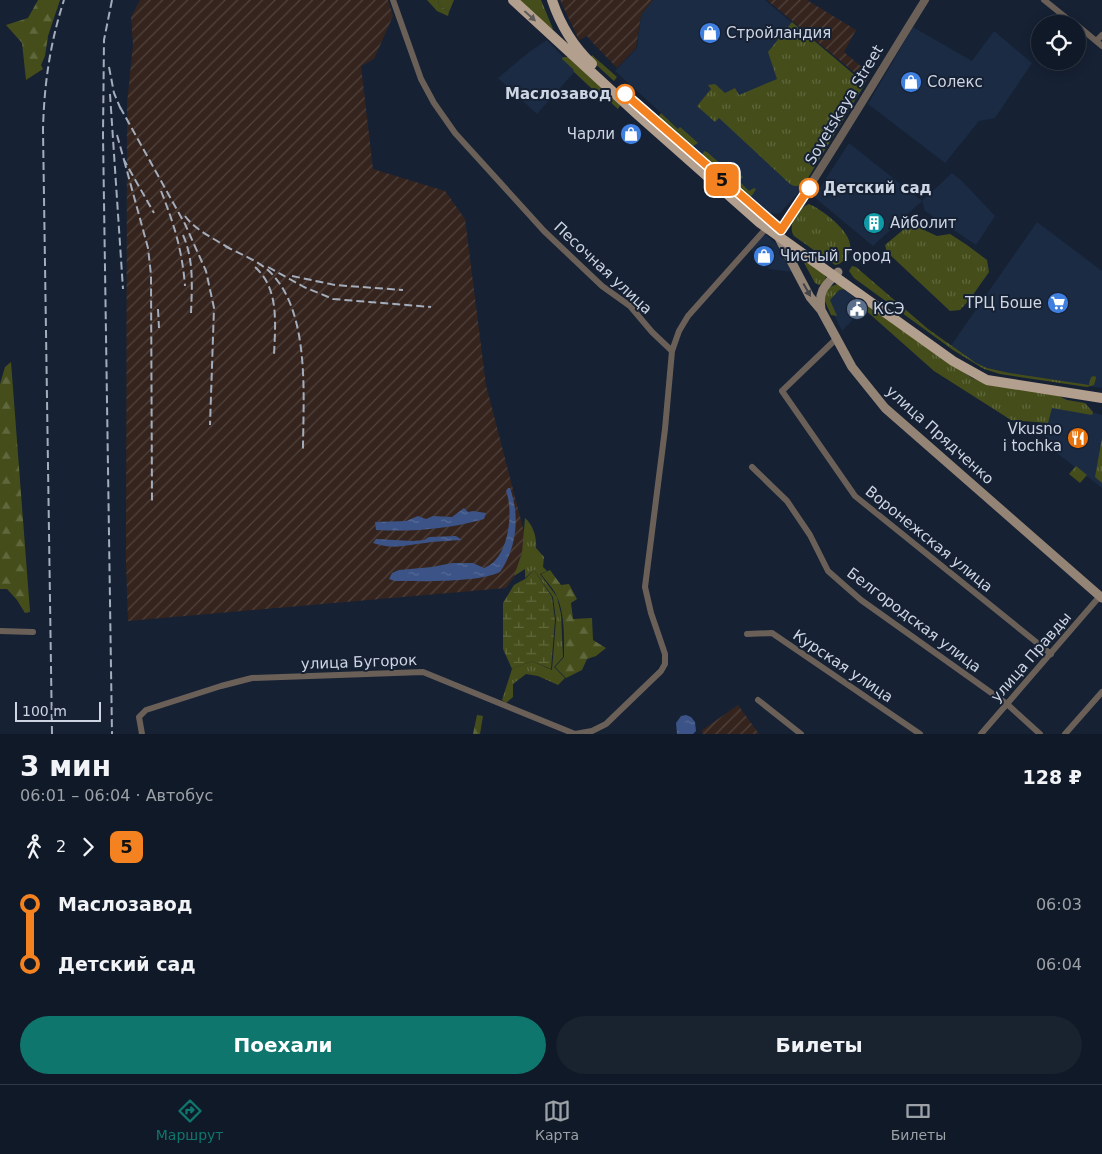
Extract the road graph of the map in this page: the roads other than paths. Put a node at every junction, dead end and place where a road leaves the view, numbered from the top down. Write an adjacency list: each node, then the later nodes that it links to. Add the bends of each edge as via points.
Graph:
1 (393, 0): 18 (street, Песочная улица, via 421,79 455,133 544,231 602,286 630,306)
2 (512, 0): 8 (main road, улица Прядченко, one-way to 8)
3 (552, 0): 7 (main road, улица Прядченко)
4 (925, 0): 14 (street, Sovetskaya Street)
5 (1044, 0): 6 (street)
6 (1063, 15)
7 (560, 20): 8 (main road, via 558,29); 12 (main road, улица Прядченко, via 584,56)
8 (548, 33): 12 (main road, улица Прядченко)
9 (1086, 33): 11 (street)
10 (1102, 35): 11 (street)
11 (1099, 44)
12 (631, 104): 13 (main road, улица Прядченко); 14 (main road, улица Прядченко)
13 (767, 228): 14 (main road, улица Прядченко); 18 (street, via 688,316)
14 (780, 234): 15 (main road); 16 (main road, улица Прядченко, one-way to 16, via 810,297)
15 (836, 274): 16 (main road, via 821,292); 19 (main road, via 977,369 995,375); 20 (main road, via 953,361 980,377)
16 (821, 310): 17 (main road, улица Прядченко)
17 (836, 339): 22 (main road, улица Прядченко, via 852,367 885,408); 26 (street, Воронежская улица, via 782,391 855,496)
18 (672, 351): 30 (street, via 644,587 665,654 665,664 606,724)
19 (1102, 392)
20 (1102, 398)
21 (752, 467): 29 (street, Белгородская улица, via 787,501 810,535 828,571 861,600)
22 (1101, 597): 26 (street, улица Правды)
23 (0, 631): 24 (street)
24 (33, 632)
25 (746, 634): 33 (street, Курская улица, via 772,633)
26 (1051, 654): 29 (street, улица Правды)
27 (1102, 692): 36 (street)
28 (758, 700): 32 (street)
29 (1007, 704): 34 (street, улица Правды); 35 (street, Белгородская улица)
30 (592, 732): 31 (street, улица Бугорок, via 574,734 423,672 252,678 146,710 139,717)
31 (142, 734)
32 (801, 734)
33 (920, 734)
34 (981, 734)
35 (1040, 734)
36 (1065, 734)

